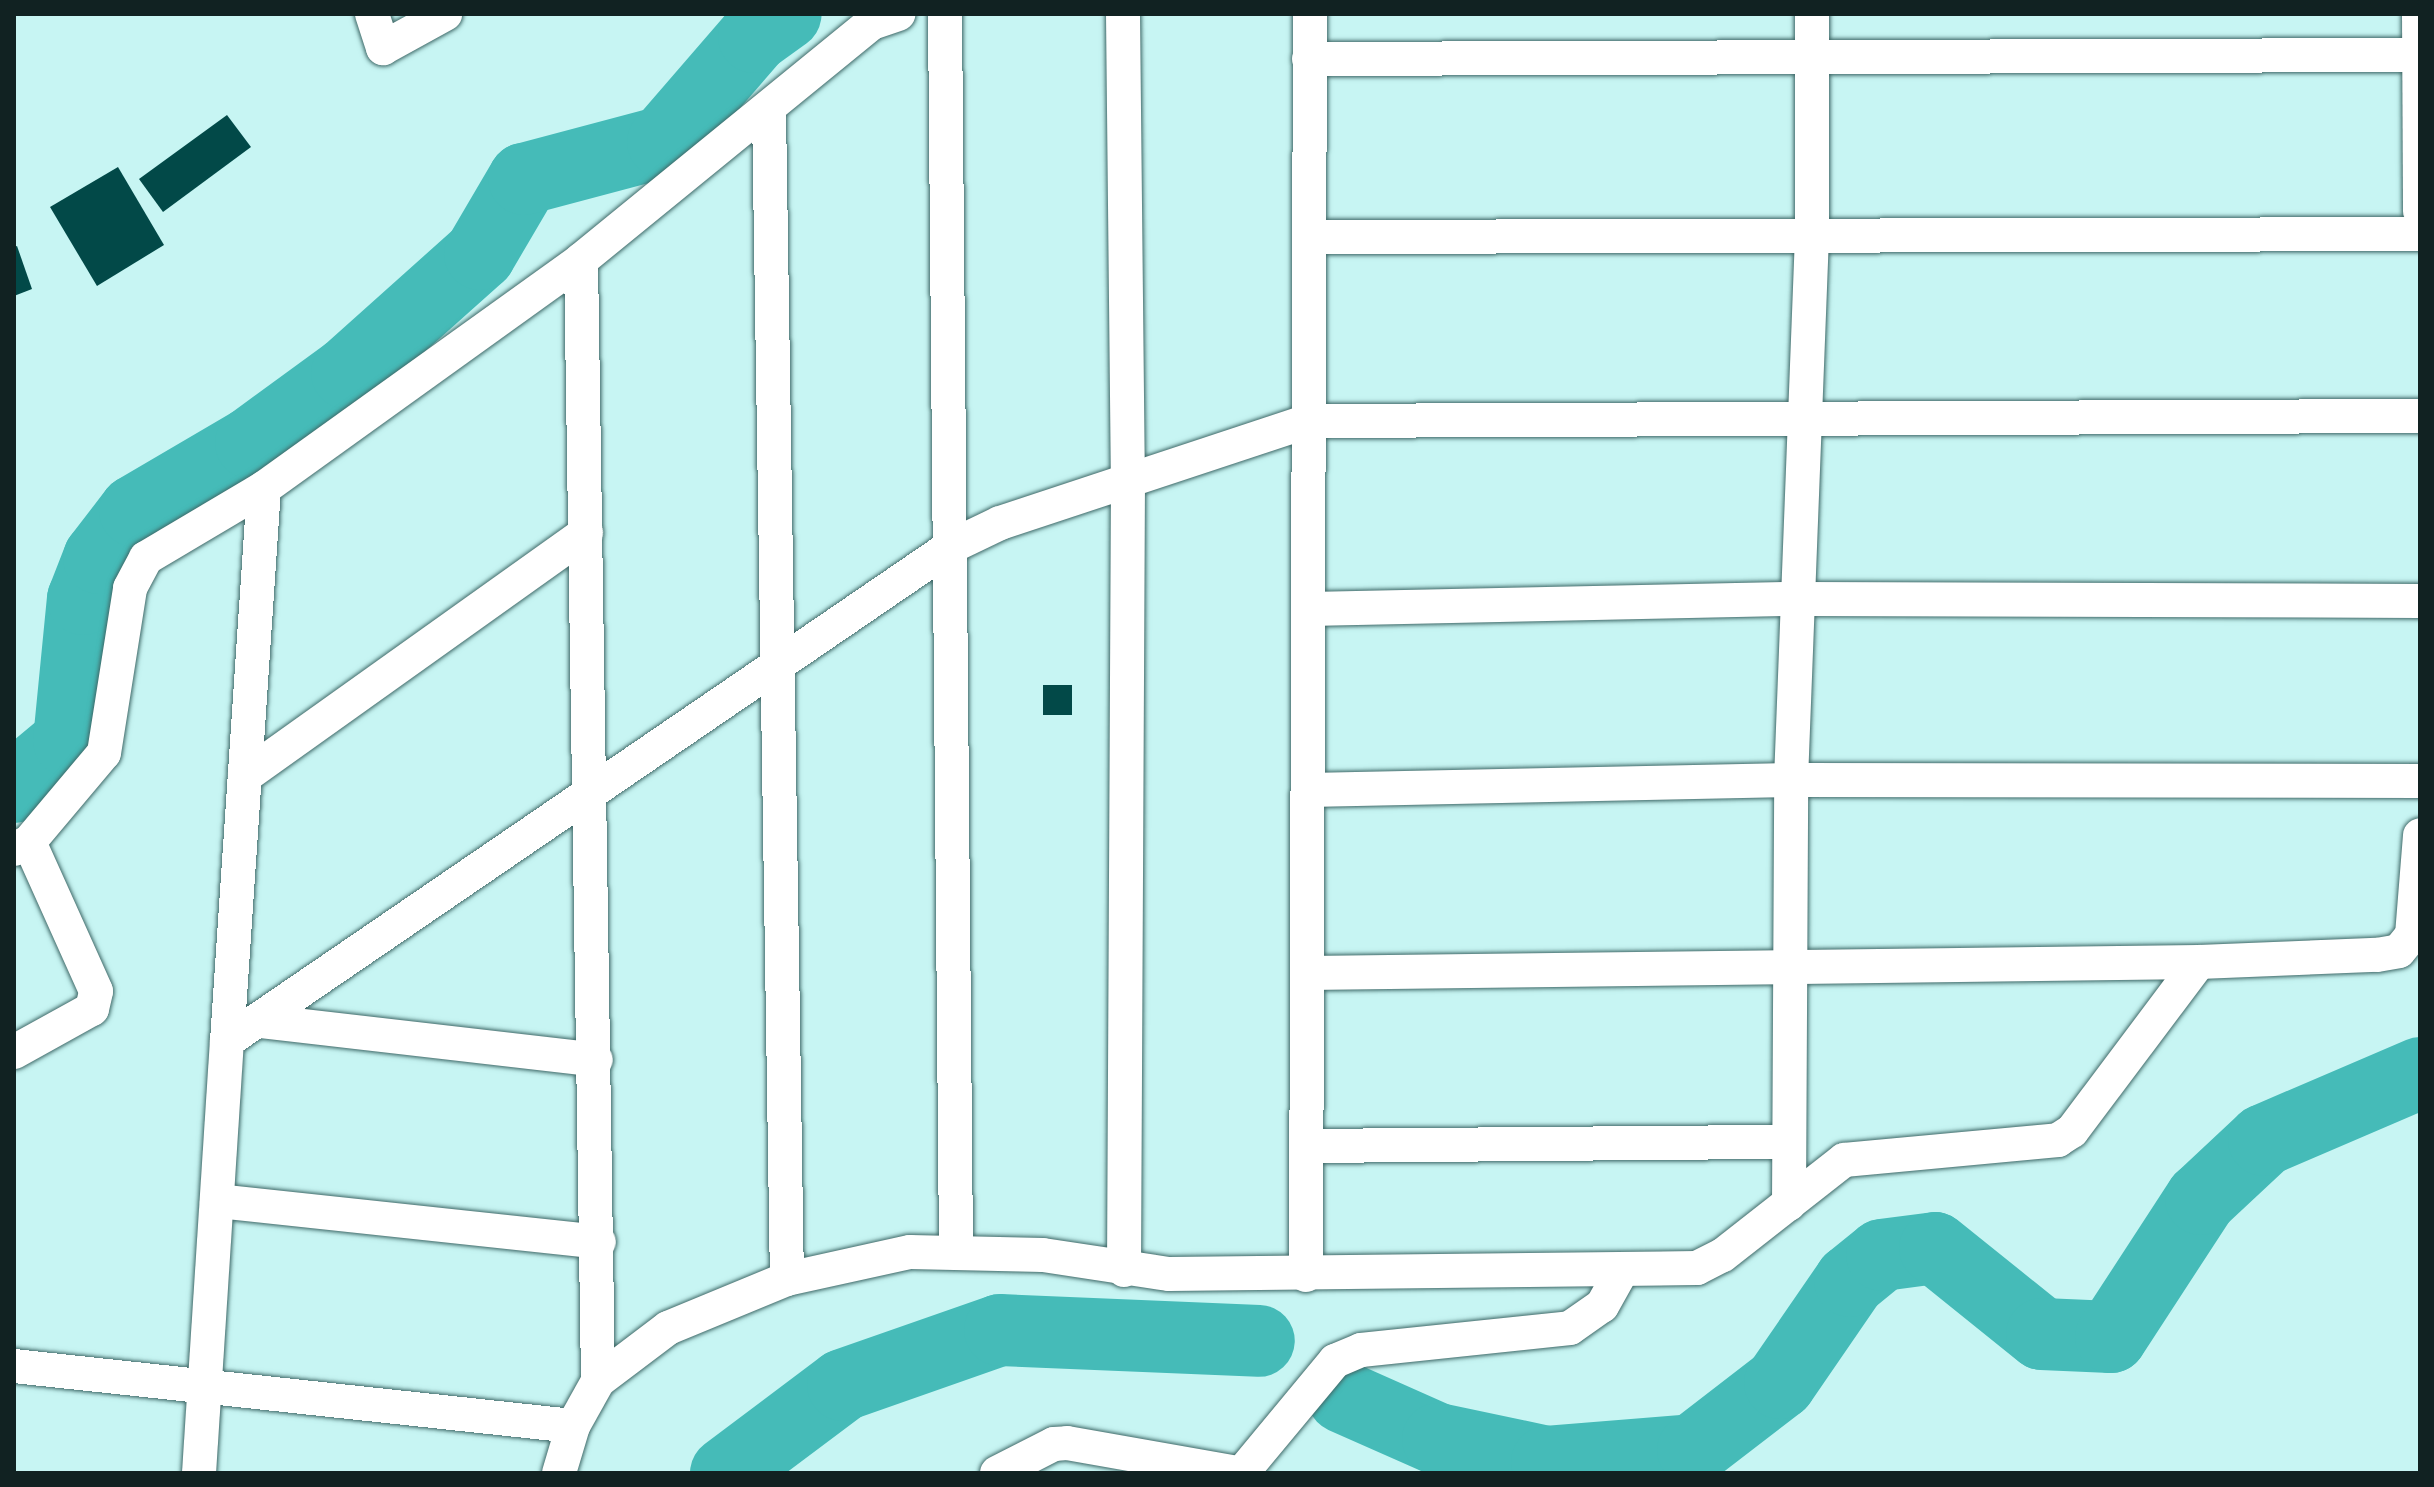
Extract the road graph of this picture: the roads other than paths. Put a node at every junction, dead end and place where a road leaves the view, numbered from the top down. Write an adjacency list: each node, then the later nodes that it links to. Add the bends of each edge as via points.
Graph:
1 (372, 14): 2 (street, via 383,48)
2 (445, 14)
3 (898, 14): 12 (street, via 872,23)
4 (945, 14): 24 (street)
5 (1123, 14): 21 (street)
6 (1310, 14): 11 (street)
7 (1812, 14): 10 (street)
8 (2419, 14): 9 (street)
9 (2419, 55): 10 (street); 13 (street)
10 (1812, 57): 11 (street); 15 (street)
11 (1309, 59): 16 (street)
12 (769, 111): 17 (street); 28 (street)
13 (2420, 211)
14 (2420, 234): 15 (street)
15 (1812, 236): 16 (street); 19 (street)
16 (1309, 237): 20 (street)
17 (581, 260): 22 (street); 23 (street)
18 (2420, 416): 19 (street)
19 (1804, 419): 20 (street); 25 (street)
20 (1309, 421): 21 (street); 27 (street)
21 (1128, 481): 24 (street, via 1000,523); 49 (street)
22 (264, 488): 29 (street); 35 (street, via 146,558 137,570 104,753)
23 (586, 533): 29 (street); 33 (street)
24 (950, 547): 28 (street); 48 (street)
25 (1796, 599): 26 (street); 27 (street); 30 (street)
26 (2420, 601)
27 (1309, 609): 32 (street)
28 (778, 669): 33 (street); 52 (street)
29 (245, 776): 40 (street)
30 (1791, 780): 31 (street); 32 (street); 37 (street)
31 (2420, 781)
32 (1308, 790): 38 (street)
33 (591, 792): 39 (street); 42 (street)
34 (2420, 835): 36 (street, via 2412,935 2399,951)
35 (21, 846): 41 (street, via 96,991 92,1009)
36 (2199, 962): 37 (street); 46 (street, via 2072,1131 2058,1140 1844,1160)
37 (1788, 968): 38 (street); 43 (street)
38 (1307, 973): 44 (street)
39 (261, 1021): 40 (street); 42 (street)
40 (227, 1041): 45 (street)
41 (14, 1052)
42 (596, 1060): 47 (street)
43 (1788, 1142): 44 (street); 46 (street)
44 (1307, 1146): 51 (street)
45 (217, 1201): 47 (street); 55 (street)
46 (1789, 1204): 50 (street, via 1697,1268)
47 (599, 1242): 54 (street)
48 (956, 1253): 49 (street, via 1043,1255); 52 (street, via 910,1252)
49 (1124, 1270): 51 (street)
50 (1622, 1270): 51 (street); 61 (street, via 1602,1306 1570,1328 1361,1350 1335,1361)
51 (1306, 1275)
52 (787, 1279): 54 (street, via 668,1328)
53 (14, 1366): 55 (street)
54 (598, 1381): 56 (street)
55 (205, 1386): 56 (street); 58 (street)
56 (573, 1426): 59 (street)
57 (1096, 1460): 60 (street, via 1054,1444); 61 (street)
58 (199, 1473)
59 (559, 1473)
60 (997, 1473)
61 (1240, 1473)

